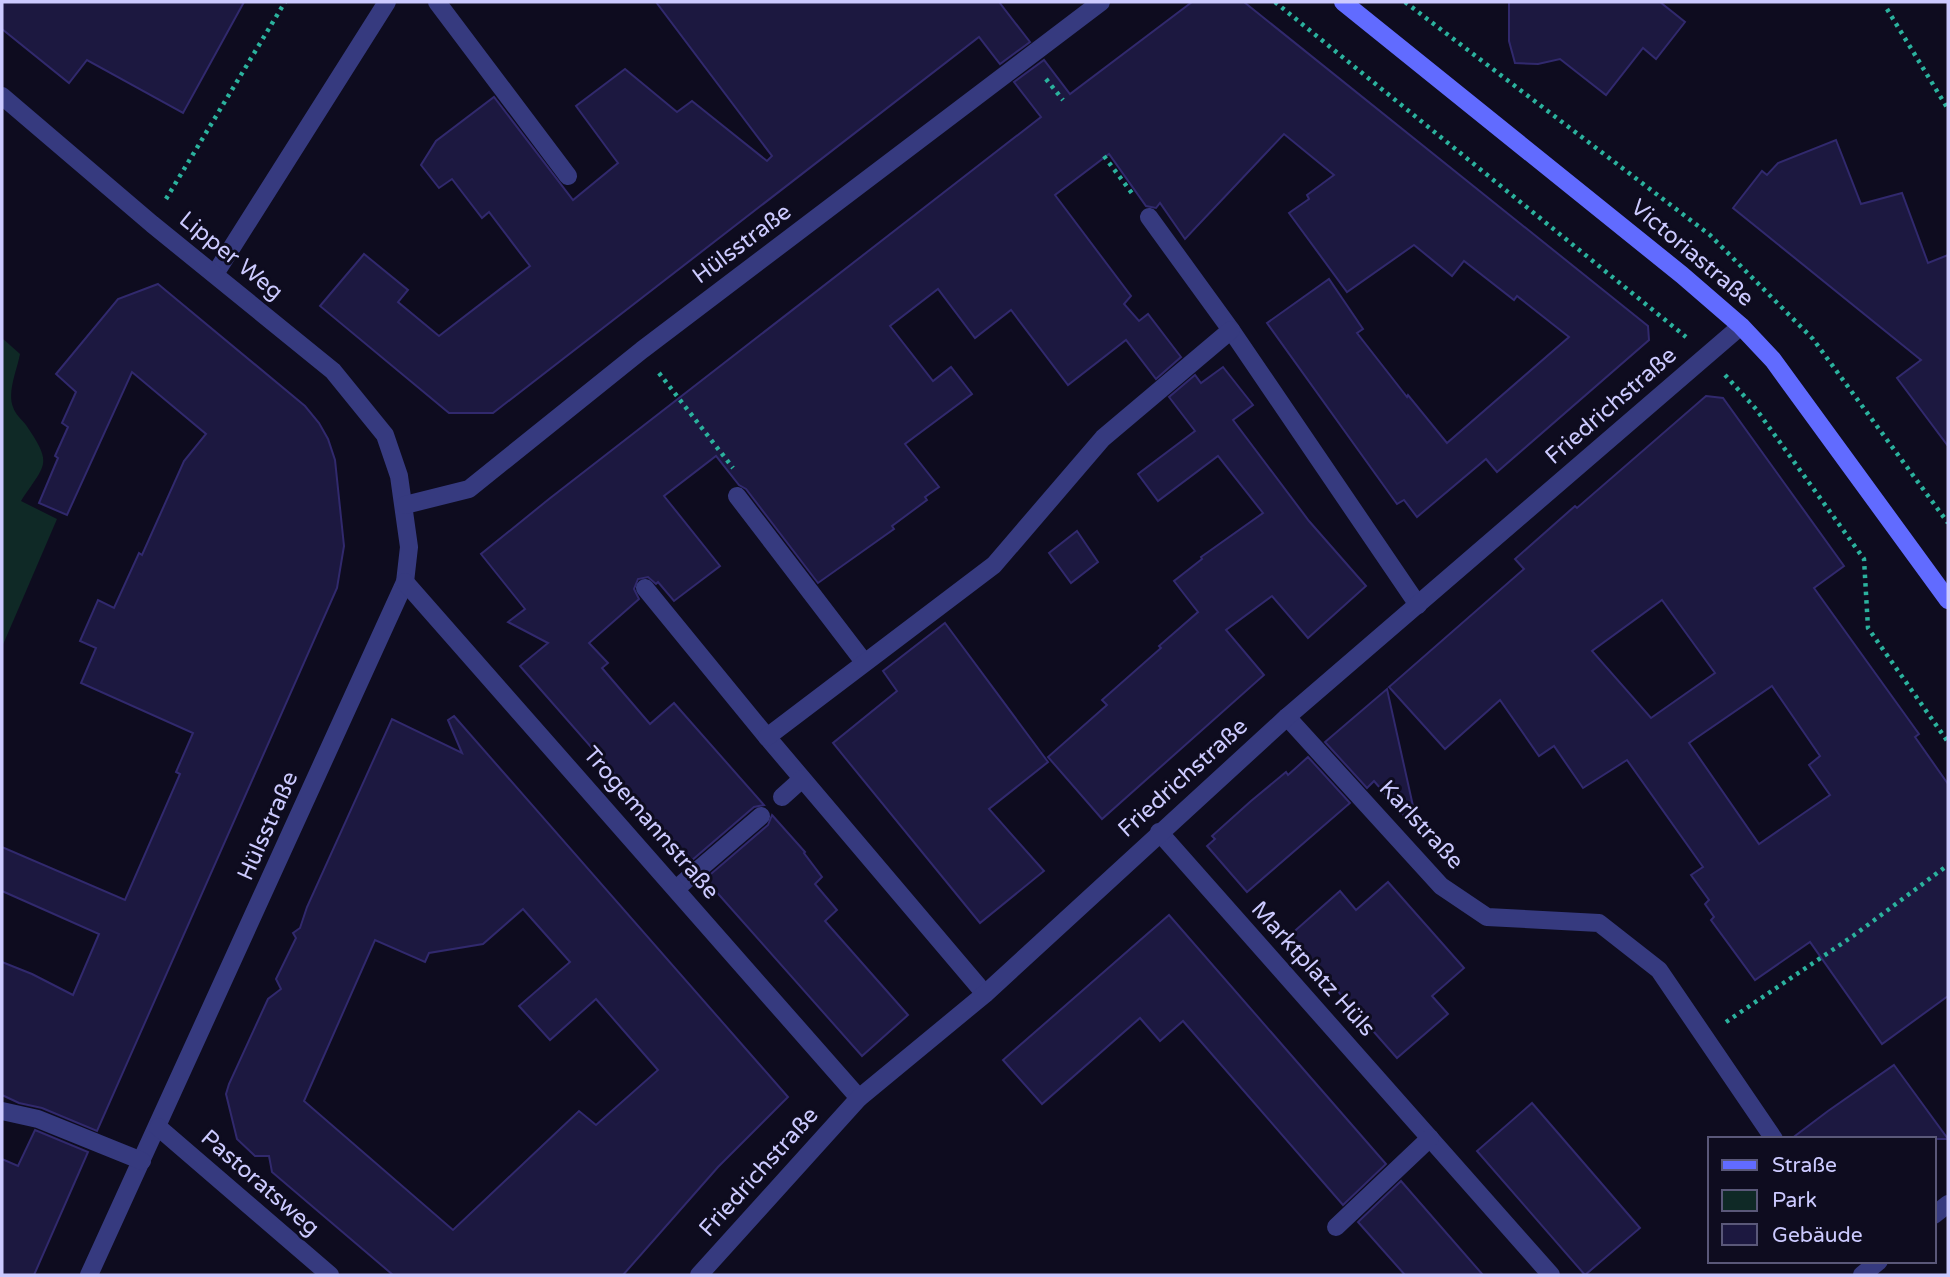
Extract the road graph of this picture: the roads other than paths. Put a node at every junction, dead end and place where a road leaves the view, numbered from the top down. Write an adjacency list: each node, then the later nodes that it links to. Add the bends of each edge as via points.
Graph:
1 (387, 2): 8 (street)
2 (437, 2): 6 (street)
3 (1101, 2): 13 (street, Hülsstraße, via 642,350 470,489)
4 (1343, 2): 9 (main road, Victoriastraße)
5 (2, 96): 8 (street, Lipper Weg)
6 (568, 176)
7 (1149, 217): 10 (street)
8 (215, 274): 11 (street, Lipper Weg, via 333,371 385,435)
9 (1741, 326): 16 (main road, Victoriastraße, via 1773,360); 17 (street, Friedrichstraße)
10 (1231, 330): 17 (street); 18 (street, via 1103,438 994,565)
11 (399, 476): 13 (street, Hülsstraße)
12 (737, 496): 18 (street)
13 (405, 505): 14 (street, Hülsstraße, via 409,547)
14 (405, 582): 25 (street, Trogemannstraße); 29 (street, Hülsstraße)
15 (645, 588): 20 (street)
16 (1948, 600)
17 (1418, 605): 19 (street, Friedrichstraße)
18 (864, 662): 20 (street)
19 (1287, 717): 24 (street, Friedrichstraße); 30 (street, Karlstraße, via 1441,886 1487,917 1599,923 1659,970)
20 (767, 737): 21 (street)
21 (802, 779): 22 (street); 26 (street)
22 (782, 797)
23 (761, 816): 25 (street)
24 (1159, 832): 26 (street, Friedrichstraße); 31 (street, Marktplatz Hüls)
25 (677, 888): 27 (street, Trogemannstraße)
26 (985, 994): 27 (street, Friedrichstraße)
27 (859, 1098): 36 (street, Friedrichstraße)
28 (2, 1111): 32 (street, via 38,1119)
29 (159, 1127): 32 (street, Hülsstraße); 35 (street, Pastoratsweg)
30 (1773, 1137)
31 (1430, 1138): 33 (street); 37 (street, Marktplatz Hüls)
32 (142, 1161): 34 (street, Hülsstraße)
33 (1336, 1227)
34 (89, 1275)
35 (330, 1275)
36 (699, 1275)
37 (1551, 1275)

